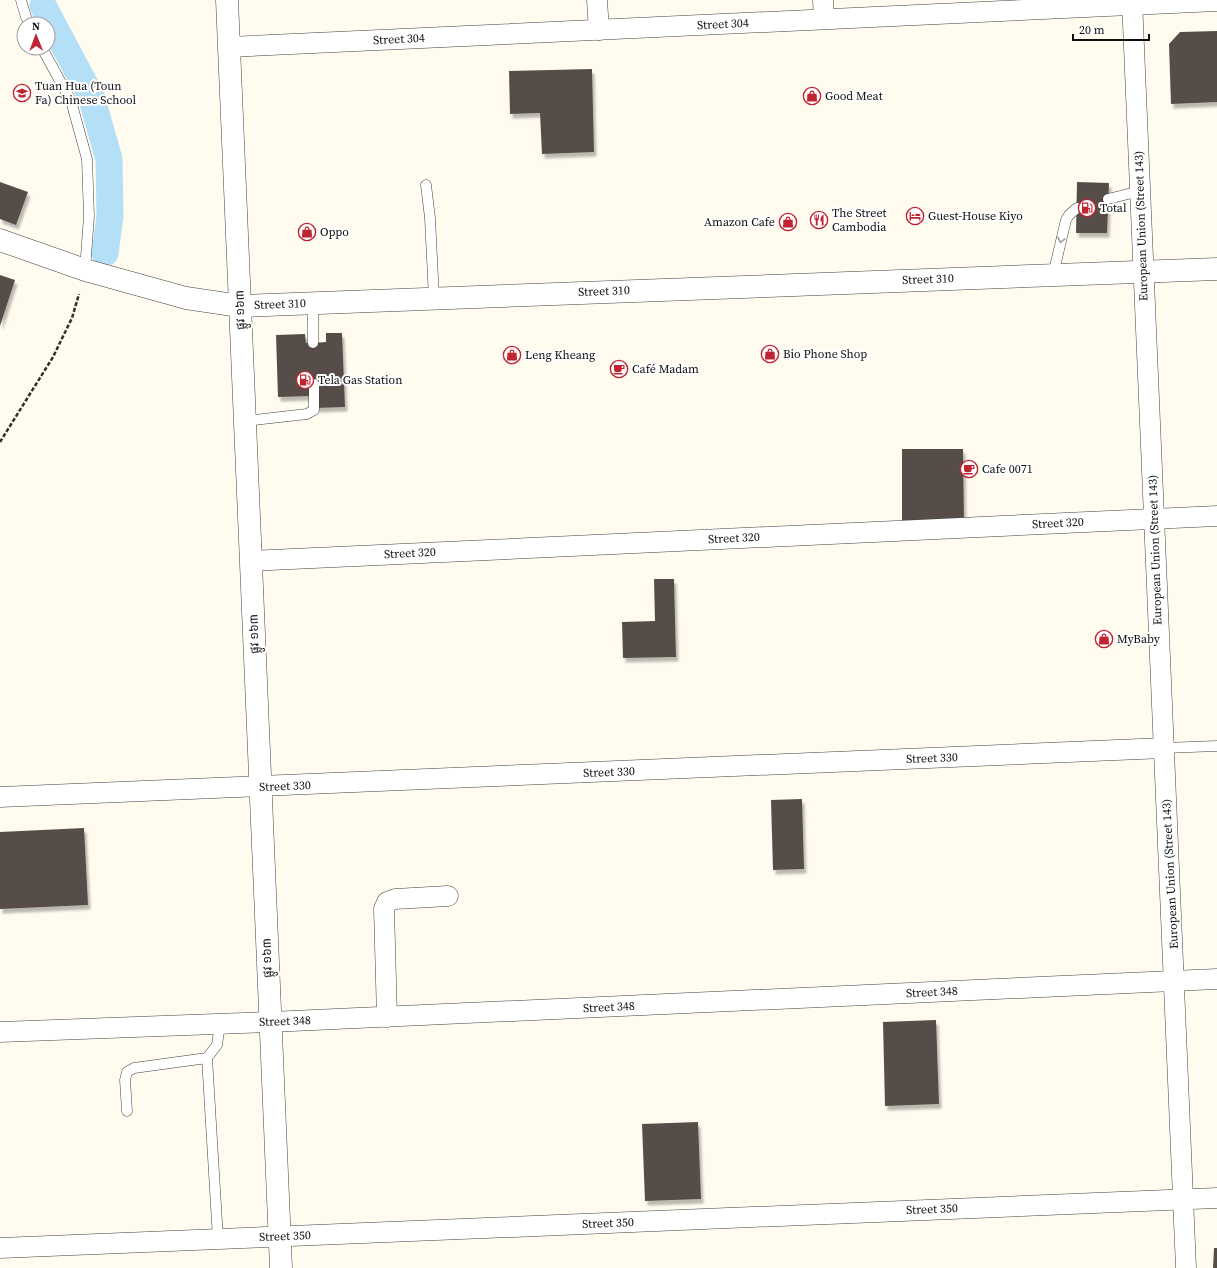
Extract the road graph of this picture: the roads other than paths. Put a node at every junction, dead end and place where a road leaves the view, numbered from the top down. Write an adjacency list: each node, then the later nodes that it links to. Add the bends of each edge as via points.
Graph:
1 (21, 0): 7 (lane)
2 (227, 0): 10 (street, ផ្លូវ ១៦៣)
3 (597, 0): 9 (street)
4 (823, 0): 8 (street)
5 (1217, 1): 6 (street, Street 304)
6 (1132, 3): 8 (street, Street 304); 13 (street, European Union (Street 143))
7 (26, 16)
8 (824, 20): 9 (street, Street 304)
9 (598, 30): 10 (street, Street 304)
10 (229, 47): 23 (street, ផ្លូវ ១៦៣)
11 (46, 56): 18 (lane, via 71,101 87,159 89,216)
12 (426, 185): 21 (lane)
13 (1140, 190): 14 (lane); 19 (street, European Union (Street 143))
14 (1108, 200)
15 (1077, 208): 20 (lane, one-way to 20, via 1066,220)
16 (0, 240): 18 (street, Street 310)
17 (1217, 269): 19 (street, Street 310)
18 (85, 270): 23 (street, Street 310, via 186,298)
19 (1143, 272): 20 (street, Street 310); 28 (street, European Union (Street 143))
20 (1053, 275): 21 (street, Street 310)
21 (434, 298): 22 (street, Street 310)
22 (313, 303): 23 (street, Street 310); 24 (lane)
23 (240, 306): 26 (street, ផ្លូវ ១៦៣)
24 (313, 342)
25 (314, 384): 26 (lane, via 314,410 308,414)
26 (245, 421): 29 (street, ផ្លូវ ១៦៣)
27 (1217, 516): 28 (street, Street 320)
28 (1154, 518): 29 (street, Street 320); 31 (street, European Union (Street 143))
29 (251, 561): 32 (street, ផ្លូវ ១៦៣)
30 (1217, 746): 31 (lane, Street 330)
31 (1164, 748): 32 (street, Street 330); 36 (street, European Union (Street 143))
32 (260, 787): 33 (street, Street 330); 38 (street, ផ្លូវ ១៦៣)
33 (0, 797)
34 (448, 896): 37 (street, via 395,899 387,902 384,909)
35 (1217, 979): 36 (street, Street 348)
36 (1174, 980): 37 (street, Street 348); 44 (street, European Union (Street 143))
37 (388, 1017): 38 (street, Street 348)
38 (270, 1022): 39 (street, Street 348); 45 (street, ផ្លូវ ១៦៣)
39 (220, 1024): 40 (street, Street 348); 41 (lane, via 217,1045)
40 (0, 1032)
41 (207, 1058): 42 (lane, via 134,1068 128,1072 125,1080); 46 (lane)
42 (127, 1111)
43 (1217, 1198): 44 (street, Street 350)
44 (1183, 1199): 45 (street, Street 350); 49 (street, European Union (Street 143))
45 (279, 1236): 46 (street, Street 350); 48 (street, ផ្លូវ ១៦៣)
46 (218, 1239): 47 (street, Street 350)
47 (0, 1248)
48 (281, 1268)
49 (1186, 1268)

